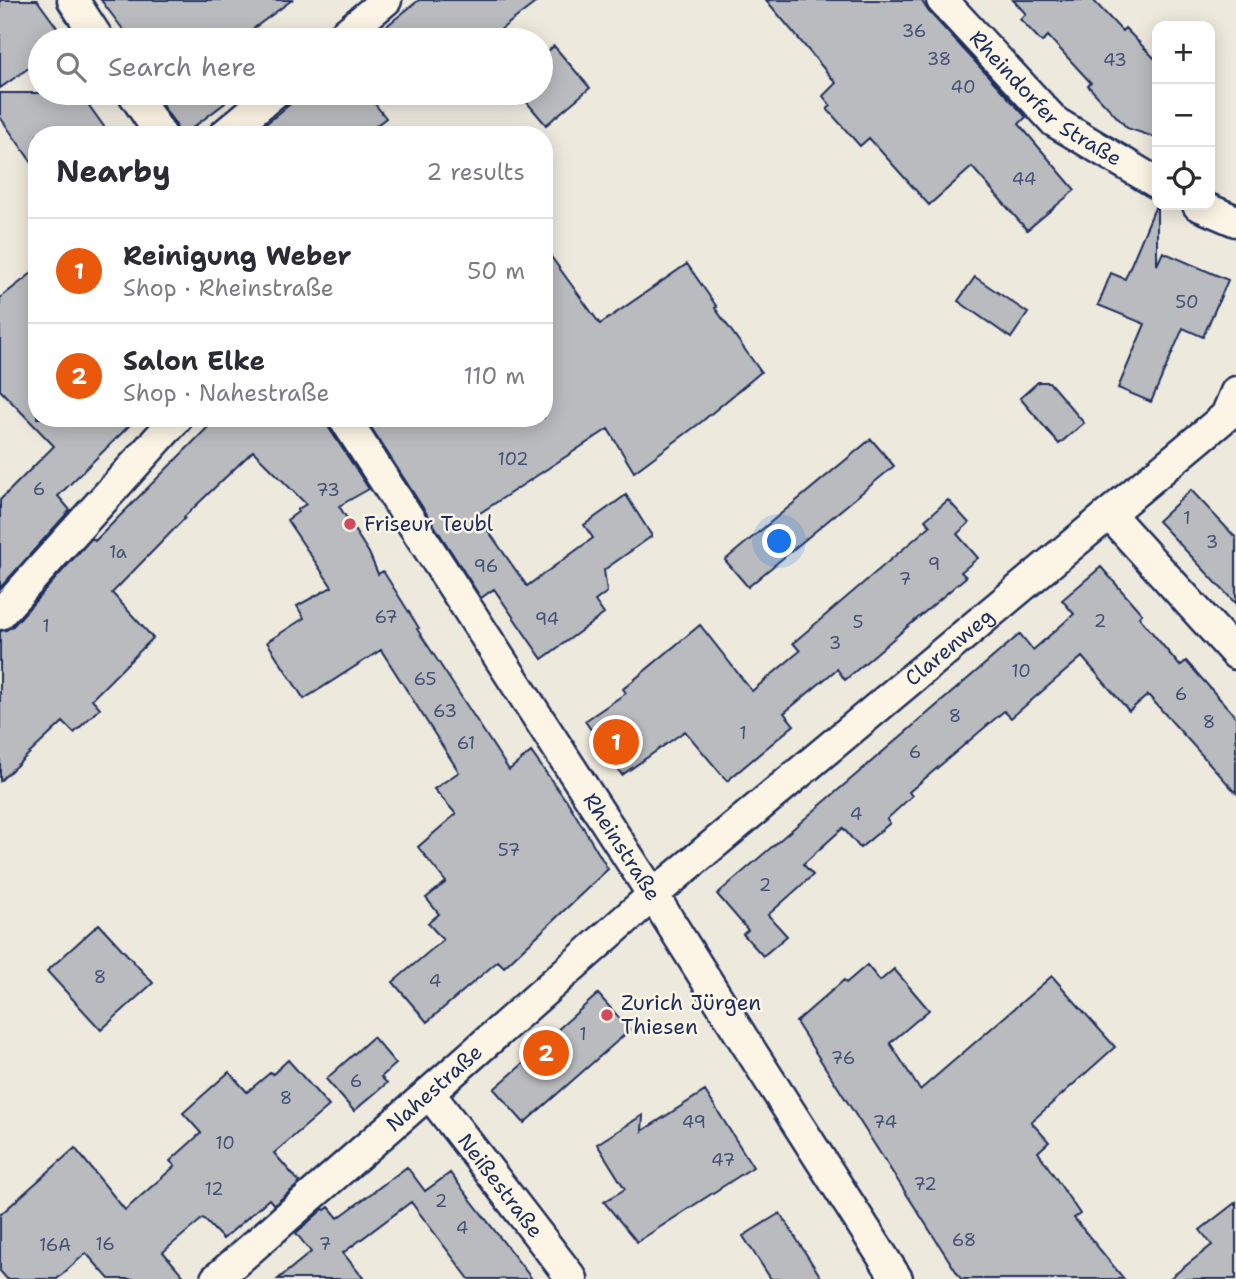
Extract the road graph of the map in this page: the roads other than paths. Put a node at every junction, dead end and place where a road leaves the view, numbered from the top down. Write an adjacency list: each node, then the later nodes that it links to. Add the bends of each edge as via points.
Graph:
1 (73, 0): 4 (street)
2 (386, 0): 5 (street)
3 (942, 0): 10 (street, Rheindorfer Straße, via 1055,122)
4 (91, 28)
5 (352, 28)
6 (141, 105): 8 (street)
7 (260, 105): 9 (street)
8 (155, 126)
9 (235, 126)
10 (1152, 180)
11 (1210, 210): 12 (street)
12 (1236, 221)
13 (1236, 392): 16 (street, Clarenweg, via 1226,416)
14 (169, 427): 17 (street)
15 (350, 427): 19 (street, Rheinstraße)
16 (1110, 515): 18 (street); 19 (street, Clarenweg)
17 (0, 614)
18 (1236, 654)
19 (653, 895): 20 (street, Nahestraße); 23 (street, Rheinstraße)
20 (429, 1093): 21 (street, Nahestraße); 22 (street, Neißestraße)
21 (216, 1279)
22 (572, 1279)
23 (897, 1279)

